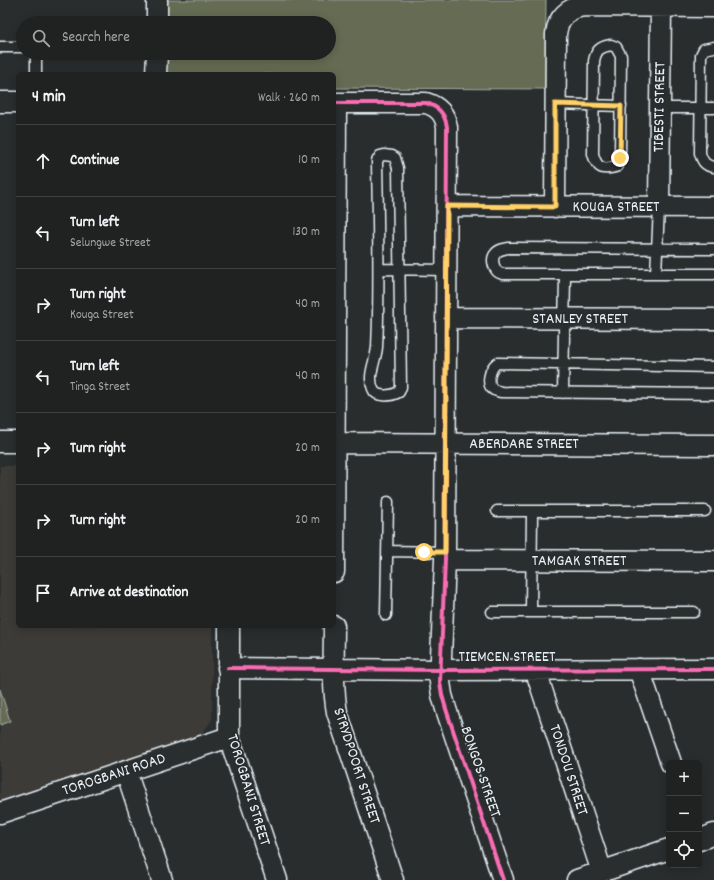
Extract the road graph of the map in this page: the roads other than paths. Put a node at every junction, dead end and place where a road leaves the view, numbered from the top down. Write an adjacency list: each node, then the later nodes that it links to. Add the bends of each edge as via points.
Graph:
1 (157, 0): 4 (street)
2 (661, 7): 3 (street); 15 (street, via 584,6 565,13 557,26); 18 (street, TIBESTI STREET)
3 (714, 7)
4 (157, 16)
5 (0, 47): 6 (lane)
6 (16, 47)
7 (714, 47): 19 (lane, via 704,49 701,55)
8 (36, 60): 10 (lane)
9 (157, 60): 11 (street)
10 (36, 72)
11 (156, 72)
12 (0, 102): 13 (street)
13 (16, 102)
14 (336, 103): 22 (street, BONGOS STREET, via 426,103 439,109 447,127)
15 (555, 104): 16 (lane); 23 (street)
16 (593, 105): 17 (lane); 17 (lane, via 595,54 603,46 611,45 616,47 621,56); 17 (lane, via 593,154 598,166 605,169 618,166 619,163)
17 (621, 106)
18 (660, 108): 19 (lane); 24 (street, TIBESTI STREET)
19 (702, 108): 20 (lane); 21 (lane, via 701,158 708,166)
20 (714, 108)
21 (714, 167)
22 (447, 206): 23 (street, KOUGA STREET); 30 (street, BONGOS STREET)
23 (555, 207): 24 (street, KOUGA STREET)
24 (659, 207): 25 (street, KOUGA STREET); 26 (lane)
25 (714, 207)
26 (658, 248): 27 (lane); 31 (lane); 33 (lane, via 508,248 494,254 494,268 498,273)
27 (714, 249)
28 (379, 269): 29 (lane); 29 (lane, via 377,161 384,155 392,156 397,162); 29 (lane, via 376,353 371,376 375,394 379,395 396,394 401,387)
29 (400, 270): 30 (lane)
30 (446, 270): 34 (street, BONGOS STREET)
31 (656, 274): 32 (lane); 33 (lane)
32 (714, 274)
33 (565, 275): 35 (lane)
34 (446, 318): 35 (street, STANLEY STREET); 44 (street, BONGOS STREET)
35 (565, 319): 36 (street, STANLEY STREET); 37 (lane)
36 (714, 319)
37 (564, 364): 38 (lane); 39 (lane); 39 (lane, via 497,363 491,369 489,380 491,387 501,392)
38 (714, 367)
39 (563, 393): 40 (lane)
40 (714, 394)
41 (0, 442): 42 (street)
42 (16, 442)
43 (336, 443): 44 (street, ABERDARE STREET)
44 (446, 444): 45 (street, ABERDARE STREET); 51 (street, BONGOS STREET)
45 (714, 445)
46 (388, 502): 50 (lane)
47 (705, 511): 49 (lane)
48 (497, 512): 49 (lane)
49 (532, 512): 52 (lane)
50 (387, 551): 51 (lane); 57 (lane)
51 (445, 556): 52 (street, TAMGAK STREET); 65 (street, BONGOS STREET)
52 (531, 560): 53 (street, TAMGAK STREET); 55 (lane)
53 (714, 561)
54 (492, 612): 55 (lane)
55 (531, 612): 56 (lane)
56 (694, 612)
57 (386, 615)
58 (228, 628): 60 (street, TOROGBANI STREET)
59 (334, 628): 61 (street, STRYDPOORT STREET)
60 (228, 668): 61 (street, TIEMCEN STREET); 66 (street, TOROGBANI STREET)
61 (334, 668): 65 (street, TIEMCEN STREET); 76 (street, STRYDPOORT STREET, via 335,702 339,721)
62 (714, 668): 64 (street, TIEMCEN STREET)
63 (535, 669): 64 (street, TIEMCEN STREET); 65 (street, TIEMCEN STREET); 73 (street, TONDOU STREET)
64 (639, 669): 67 (street)
65 (440, 670): 77 (street, BONGOS STREET, via 444,702)
66 (229, 737): 68 (street, TOROGBANI ROAD); 75 (street, TOROGBANI STREET)
67 (670, 760)
68 (126, 771): 69 (street, TOROGBANI ROAD); 74 (street)
69 (0, 813)
70 (714, 834): 71 (street)
71 (702, 839)
72 (666, 850): 73 (street)
73 (602, 872): 78 (street)
74 (162, 880)
75 (277, 880)
76 (392, 880)
77 (503, 880)
78 (577, 880)

